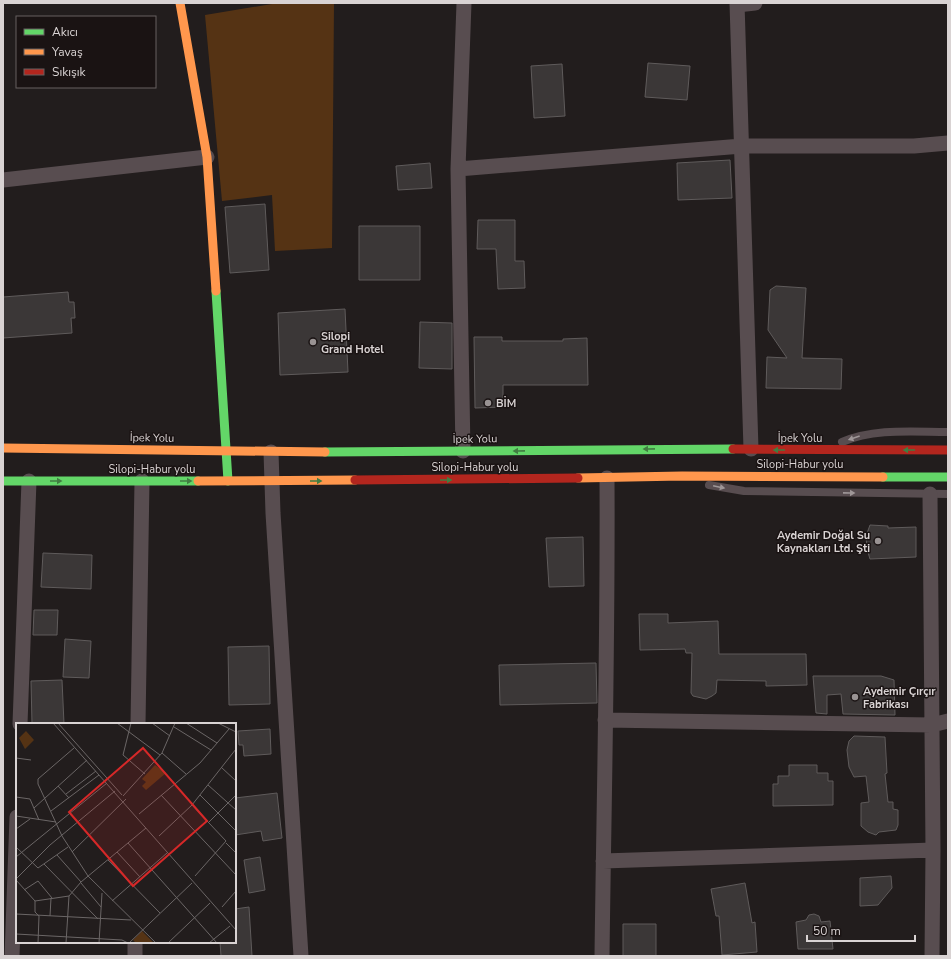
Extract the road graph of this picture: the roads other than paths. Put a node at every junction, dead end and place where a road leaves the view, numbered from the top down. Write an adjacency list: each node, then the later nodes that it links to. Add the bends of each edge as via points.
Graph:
1 (180, 3): 7 (main road)
2 (464, 3): 8 (street)
3 (755, 3): 4 (street)
4 (737, 4): 6 (street)
5 (948, 143): 6 (street, via 914,146)
6 (742, 146): 8 (street); 12 (street)
7 (207, 157): 9 (street); 15 (main road)
8 (458, 169): 16 (street)
9 (3, 180)
10 (948, 432): 13 (lane, one-way to 13, via 878,433 843,441)
11 (3, 448): 15 (main road, İpek Yolu)
12 (751, 449): 13 (main road, İpek Yolu, one-way to 12); 16 (main road, İpek Yolu, one-way to 16)
13 (827, 450): 14 (main road, İpek Yolu, one-way to 13)
14 (948, 450)
15 (226, 451): 17 (main road, İpek Yolu); 24 (main road)
16 (462, 451): 17 (main road, İpek Yolu)
17 (271, 452): 25 (street)
18 (682, 476): 19 (main road, Silopi-Habur yolu); 20 (main road, Silopi-Habur yolu); 26 (lane, one-way to 26, via 709,485 744,491)
19 (948, 477)
20 (607, 478): 25 (main road, Silopi-Habur yolu, one-way to 20); 28 (street, via 608,614)
21 (3, 481): 22 (main road, Silopi-Habur yolu)
22 (29, 481): 23 (main road, Silopi-Habur yolu, one-way to 23); 30 (street)
23 (142, 481): 24 (main road, Silopi-Habur yolu, one-way to 24); 31 (street)
24 (228, 481): 25 (main road, Silopi-Habur yolu)
25 (272, 481): 39 (street)
26 (930, 494): 27 (lane); 32 (street)
27 (948, 494)
28 (605, 720): 32 (street); 35 (street)
29 (948, 721): 32 (street)
30 (20, 723)
31 (138, 723)
32 (932, 725): 34 (street)
33 (16, 845): 37 (street)
34 (933, 850): 35 (street); 41 (street)
35 (603, 861): 40 (street)
36 (135, 943): 38 (street)
37 (12, 956)
38 (135, 956)
39 (301, 956)
40 (602, 956)
41 (932, 956)

